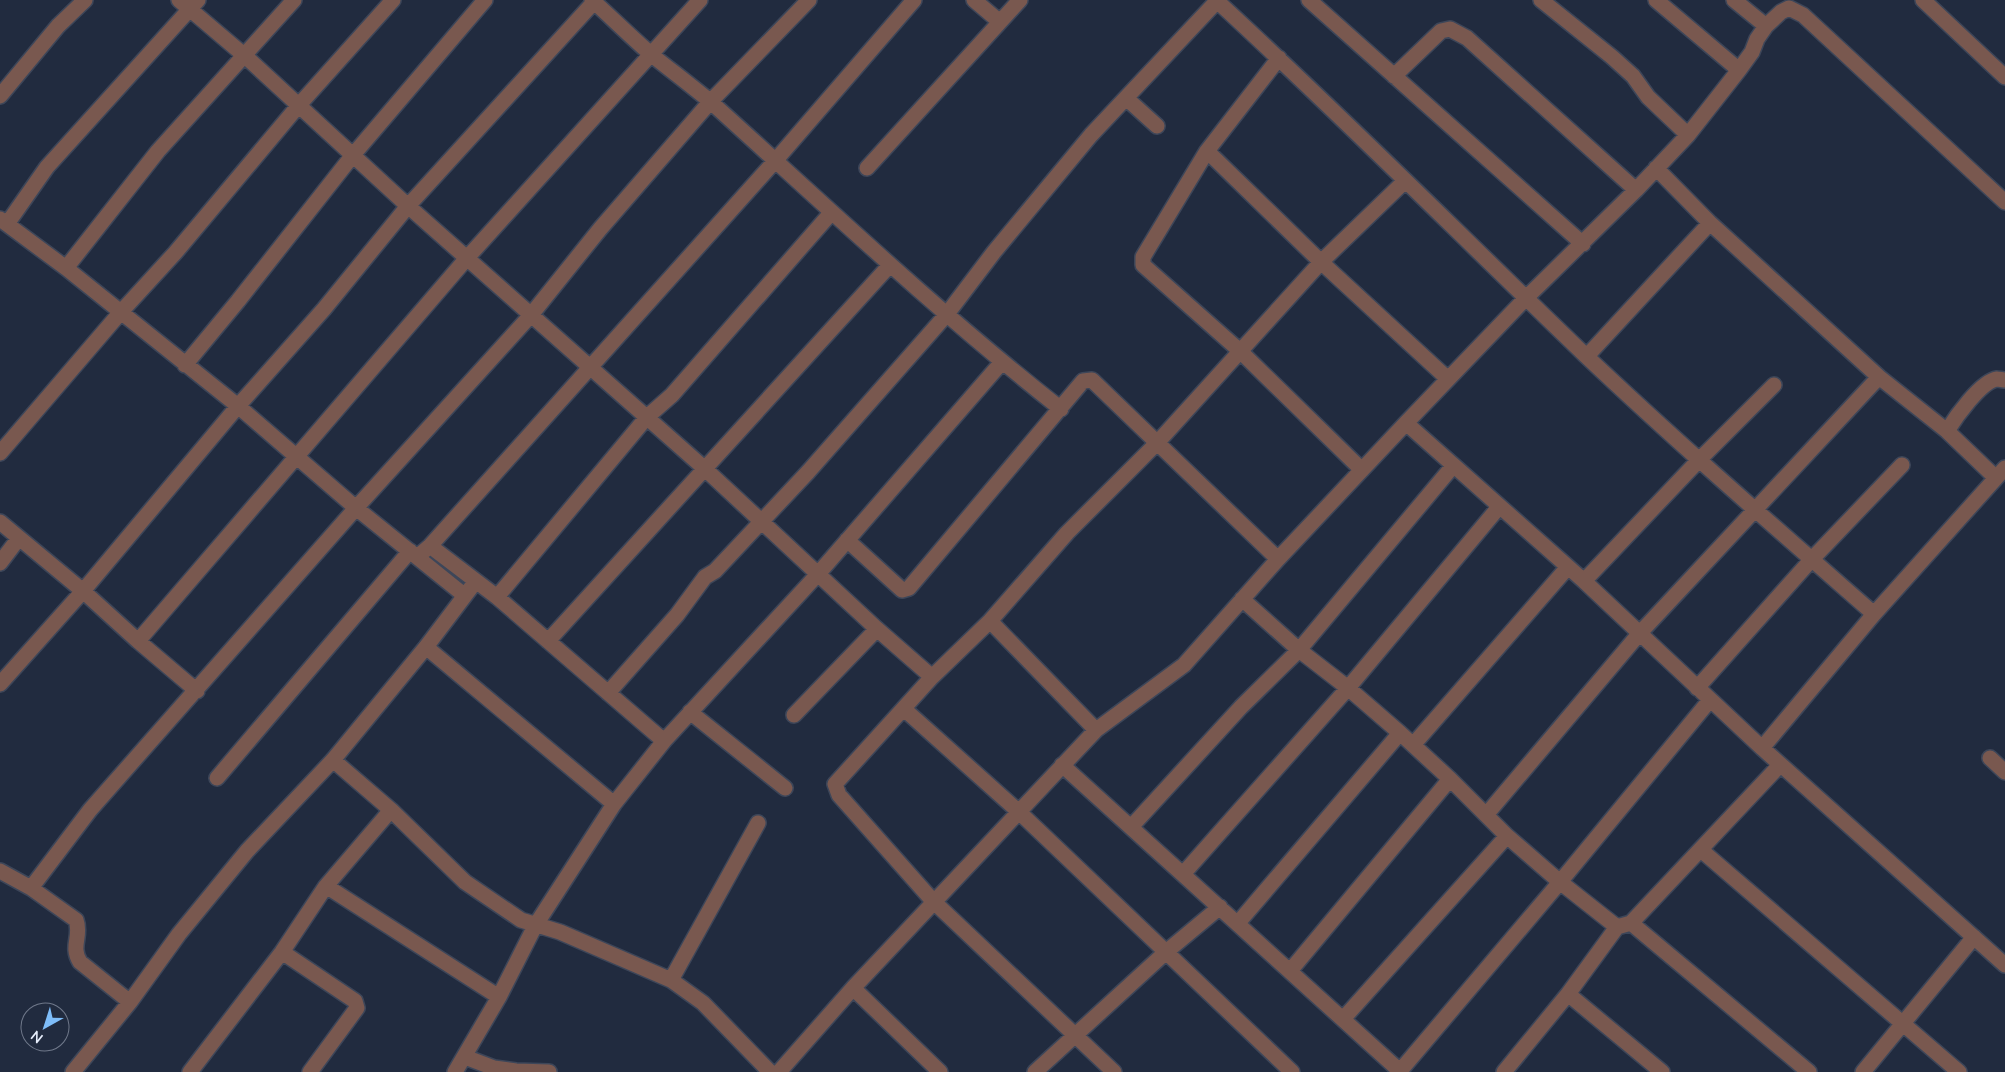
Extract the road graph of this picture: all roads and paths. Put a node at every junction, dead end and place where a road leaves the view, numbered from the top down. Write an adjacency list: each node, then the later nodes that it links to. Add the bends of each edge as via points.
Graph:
1 (85, 0): 26 (street, via 58,26)
2 (294, 0): 21 (street)
3 (393, 0): 29 (street)
4 (486, 0): 33 (street)
5 (700, 0): 20 (street)
6 (810, 0): 28 (street)
7 (914, 0): 34 (street)
8 (974, 0): 18 (street)
9 (1020, 0): 18 (street)
10 (1309, 0): 24 (street)
11 (1541, 0): 31 (street, via 1633,76 1648,97)
12 (1656, 0): 23 (street)
13 (1734, 0): 19 (street)
14 (1923, 0): 25 (street)
15 (593, 1): 20 (street); 40 (street)
16 (1218, 1): 22 (street); 27 (street)
17 (189, 3): 21 (street); 42 (street)
18 (1000, 22): 35 (street)
19 (1766, 26): 23 (street); 39 (street, via 1789,8 1802,15)
20 (652, 54): 28 (street); 45 (street)
21 (245, 56): 29 (street); 48 (street, via 158,151)
22 (1279, 58): 32 (street); 37 (street)
23 (1739, 70): 31 (street)
24 (1394, 76): 38 (street, via 1441,31 1450,29 1467,38); 44 (street)
25 (2005, 77)
26 (0, 96)
27 (1126, 98): 30 (street); 51 (street, via 1091,134)
28 (710, 102): 34 (street); 52 (street)
29 (299, 105): 33 (street); 50 (street, via 175,253)
30 (1157, 126)
31 (1688, 135): 36 (street)
32 (1207, 151): 46 (street); 53 (street, via 1143,257 1143,265)
33 (353, 155): 40 (street); 56 (street)
34 (775, 162): 41 (street); 57 (street)
35 (866, 168)
36 (1656, 168): 38 (street); 43 (street)
37 (1405, 181): 46 (street); 49 (street)
38 (1636, 190): 44 (street)
39 (2005, 202)
40 (408, 206): 45 (street); 62 (street, via 324,309)
41 (831, 213): 47 (street); 64 (street, via 672,395)
42 (4, 221): 48 (street)
43 (1710, 223): 54 (street); 58 (street)
44 (1583, 244): 49 (street)
45 (468, 258): 52 (street); 69 (street)
46 (1321, 262): 53 (street); 59 (street)
47 (890, 265): 51 (street); 73 (street)
48 (66, 268): 50 (street)
49 (1526, 298): 54 (street); 59 (street)
50 (120, 313): 56 (street); 68 (street)
51 (947, 314): 55 (street); 80 (street)
52 (532, 315): 57 (street); 77 (street)
53 (1240, 351): 67 (street); 74 (street)
54 (1587, 356): 70 (street)
55 (1002, 362): 63 (street); 82 (street)
56 (185, 364): 62 (street)
57 (591, 367): 64 (street); 83 (street)
58 (1879, 377): 66 (street); 78 (street)
59 (1448, 379): 65 (street)
60 (2005, 380): 66 (street, via 1988,383 1969,400)
61 (1774, 385): 70 (street)
62 (238, 406): 69 (street); 92 (street)
63 (1061, 408): 67 (street, via 1083,381 1092,380); 82 (street, via 909,588 902,590)
64 (647, 417): 73 (street); 94 (street)
65 (1406, 423): 72 (street); 74 (street)
66 (1947, 431): 75 (street)
67 (1157, 443): 85 (street); 97 (street, via 1067,533)
68 (0, 453)
69 (298, 456): 77 (street); 100 (street)
70 (1699, 460): 78 (street); 91 (street)
71 (1902, 465): 86 (street)
72 (1453, 466): 76 (street); 103 (street)
73 (704, 468): 80 (street); 101 (street)
74 (1362, 470): 85 (street)
75 (2000, 473): 96 (street)
76 (1499, 507): 88 (street); 106 (street)
77 (356, 508): 84 (street); 108 (street)
78 (1756, 509): 86 (street); 99 (street)
79 (0, 522): 81 (street)
80 (762, 522): 89 (street); 109 (street, via 715,571 705,577 677,615)
81 (19, 538): 87 (street); 92 (street)
82 (847, 540): 89 (street)
83 (430, 546): 84 (street); 90 (street)
84 (414, 554): 93 (street); 124 (street)
85 (1278, 559): 95 (street)
86 (1812, 559): 96 (street); 107 (street)
87 (0, 562)
88 (1568, 567): 91 (street); 117 (street)
89 (818, 574): 98 (street); 112 (street)
90 (476, 580): 93 (street); 94 (street)
91 (1584, 581): 99 (street)
92 (83, 591): 100 (street); 105 (street)
93 (464, 596): 102 (street)
94 (497, 597): 101 (street)
95 (1242, 599): 103 (street); 114 (street, via 1184,665)
96 (1874, 614): 118 (street)
97 (990, 621): 104 (street); 114 (street)
98 (877, 629): 104 (street); 113 (street)
99 (1639, 634): 107 (street); 130 (street)
100 (138, 641): 108 (street)
101 (548, 641): 109 (street)
102 (426, 647): 120 (street); 127 (street)
103 (1299, 650): 106 (street); 132 (street, via 1207,742)
104 (932, 677): 111 (street)
105 (0, 684)
106 (1348, 688): 115 (street); 136 (street)
107 (1697, 688): 110 (street)
108 (197, 691): 139 (street, via 90,810)
109 (608, 693): 116 (street)
110 (1710, 700): 118 (street); 137 (street)
111 (904, 709): 129 (street); 140 (street, via 835,784 839,795)
112 (690, 712): 116 (street); 126 (street)
113 (794, 715)
114 (1096, 730): 121 (street)
115 (1400, 733): 117 (street); 142 (street)
116 (664, 741): 127 (street)
117 (1413, 745): 125 (street)
118 (1762, 748): 122 (street)
119 (1990, 758): 123 (street)
120 (333, 760): 128 (street); 154 (street, via 247,850 179,934)
121 (1062, 765): 129 (street); 132 (street)
122 (1780, 765): 134 (street); 145 (street)
123 (2005, 772)
124 (217, 778)
125 (1450, 779): 130 (street); 149 (street)
126 (785, 788)
127 (614, 804): 144 (street)
128 (391, 810): 138 (street); 144 (street, via 464,882 520,920)
129 (1018, 811): 140 (street); 147 (street)
130 (1486, 815): 133 (street)
131 (758, 823): 150 (street)
132 (1131, 827): 136 (street)
133 (1508, 836): 137 (street); 155 (street)
134 (1701, 850): 143 (street); 156 (street)
135 (0, 872): 139 (street)
136 (1183, 874): 141 (street)
137 (1560, 882): 143 (street); 159 (street)
138 (326, 886): 146 (street); 153 (street)
139 (31, 888): 154 (street, via 76,920 79,928 75,954 80,962)
140 (933, 901): 151 (street); 157 (street)
141 (1220, 907): 142 (street); 147 (street)
142 (1238, 923): 149 (street)
143 (1624, 925): 152 (street); 173 (street)
144 (535, 926): 150 (street, via 560,932); 153 (street)
145 (1974, 937): 148 (street); 156 (street)
146 (282, 952): 161 (street); 162 (street, via 355,1001 357,1008)
147 (1166, 952): 157 (street); 170 (street)
148 (2005, 965)
149 (1290, 971): 155 (street)
150 (671, 980): 165 (street, via 703,1003)
151 (853, 988): 166 (street); 167 (street)
152 (1568, 994): 171 (street); 172 (street)
153 (499, 997): 158 (street)
154 (130, 1002): 160 (street)
155 (1343, 1019): 159 (street)
156 (1903, 1024): 174 (street); 175 (street)
157 (1076, 1037): 168 (street); 169 (street)
158 (465, 1057): 163 (street); 164 (street, via 494,1068)
159 (1401, 1071)
160 (73, 1072)
161 (190, 1072)
162 (310, 1072)
163 (456, 1072)
164 (549, 1072)
165 (770, 1072)
166 (779, 1072)
167 (940, 1072)
168 (1035, 1072)
169 (1114, 1072)
170 (1292, 1072)
171 (1504, 1072)
172 (1662, 1072)
173 (1809, 1072)
174 (1864, 1072)
175 (1959, 1072)

